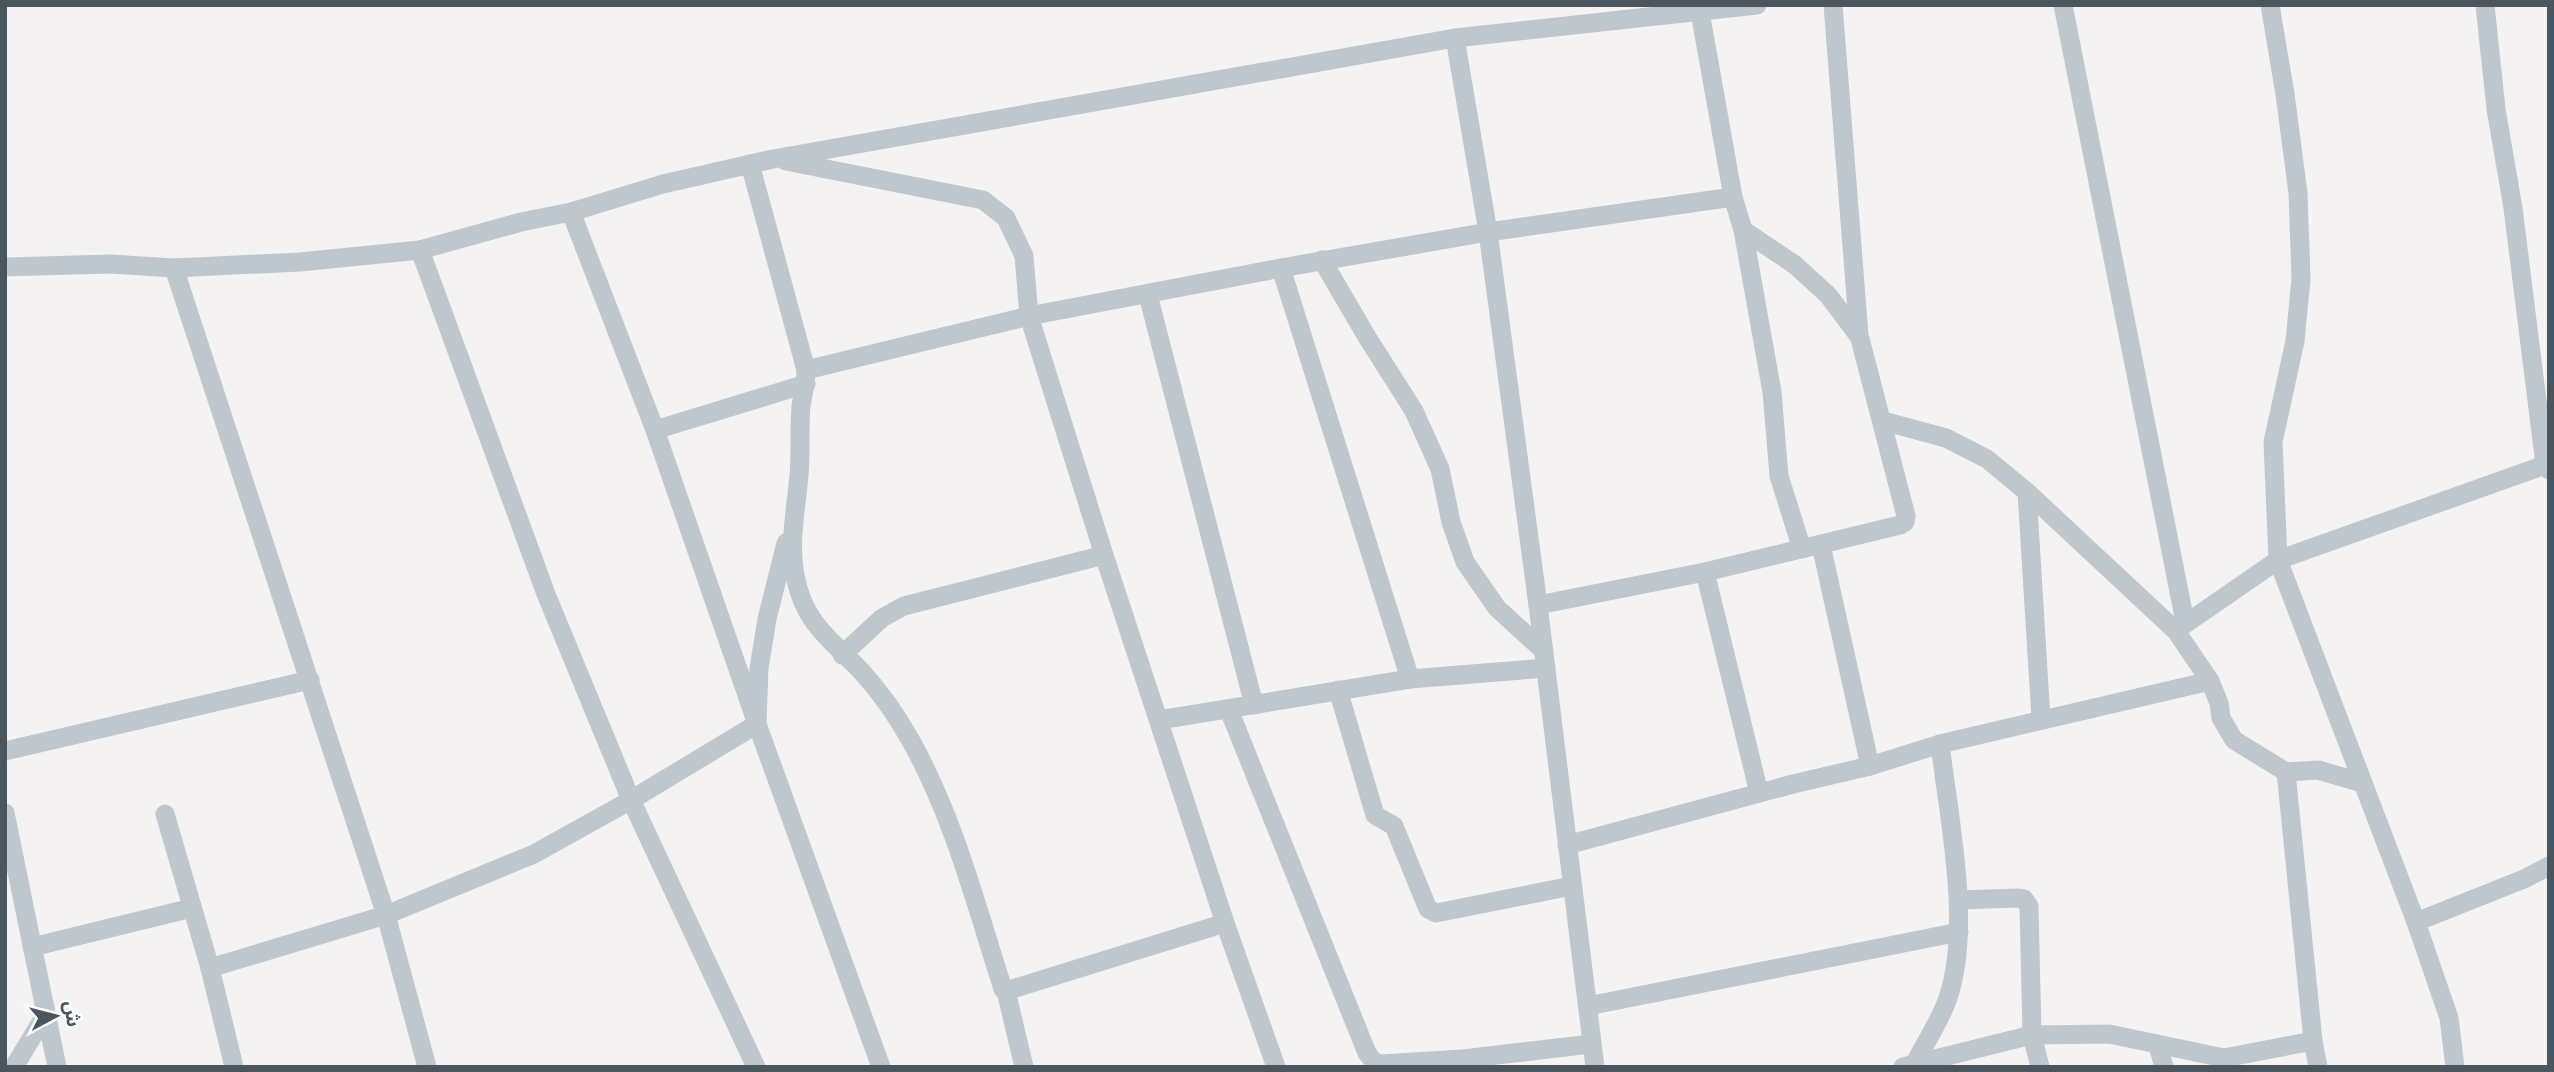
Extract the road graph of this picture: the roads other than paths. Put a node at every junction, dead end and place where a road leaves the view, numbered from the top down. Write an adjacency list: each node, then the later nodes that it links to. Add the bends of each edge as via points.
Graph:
1 (1757, 5): 6 (street)
2 (1833, 5): 21 (street)
3 (2063, 5): 33 (street)
4 (2270, 5): 30 (street, via 2298,193 2301,279 2295,341 2273,442)
5 (2484, 5): 25 (street)
6 (1700, 12): 7 (street); 10 (street)
7 (1455, 37): 8 (street); 13 (street)
8 (773, 159): 9 (street); 20 (street, via 983,200 1006,218 1024,256)
9 (750, 164): 11 (street); 22 (street)
10 (1734, 197): 12 (street); 13 (street)
11 (571, 212): 14 (street); 24 (street)
12 (1743, 230): 21 (street, via 1795,265 1828,295); 28 (street, via 1772,392 1779,476)
13 (1488, 232): 15 (street); 32 (street)
14 (420, 250): 17 (street); 51 (street, via 546,594)
15 (1322, 260): 18 (street); 35 (street, via 1414,411 1440,469 1465,562 1497,608)
16 (5, 267): 17 (street, via 110,264)
17 (174, 268): 37 (street)
18 (1281, 268): 19 (street); 36 (street)
19 (1148, 295): 20 (street); 40 (street)
20 (1029, 316): 22 (street); 29 (street)
21 (1858, 335): 23 (street)
22 (806, 377): 24 (street); 27 (street)
23 (1883, 421): 26 (street, via 1946,438 1987,459); 28 (street, via 1905,522)
24 (655, 430): 44 (street)
25 (2547, 468): 30 (street)
26 (2027, 492): 33 (street); 42 (street)
27 (792, 519): 34 (street, via 793,560 802,601 821,634); 44 (street, via 767,619)
28 (1811, 547): 31 (street); 47 (street)
29 (1104, 555): 34 (street, via 904,606 882,618); 43 (street)
30 (2278, 560): 33 (street); 49 (street)
31 (1705, 572): 32 (street); 50 (street)
32 (1538, 605): 35 (street)
33 (2181, 626): 38 (street)
34 (842, 655): 65 (street, via 889,704 930,778)
35 (1545, 660): 36 (street); 54 (street)
36 (1410, 679): 39 (street)
37 (310, 680): 46 (street); 59 (street)
38 (2210, 681): 42 (street); 48 (street, via 2221,718 2234,740)
39 (1338, 690): 40 (street); 56 (street, via 1375,815 1394,826 1428,909 1436,913)
40 (1254, 705): 41 (street)
41 (1229, 710): 43 (street); 70 (street, via 1373,1061 1463,1059)
42 (2040, 719): 45 (street)
43 (1158, 720): 61 (street)
44 (757, 724): 51 (street); 78 (street)
45 (1940, 744): 47 (street); 57 (street)
46 (5, 751)
47 (1870, 766): 50 (street)
48 (2286, 772): 49 (street, via 2318,770); 69 (street)
49 (2363, 783): 60 (street)
50 (1759, 793): 54 (street)
51 (631, 800): 59 (street, via 550,847); 77 (street)
52 (5, 813): 63 (street)
53 (165, 814): 58 (street)
54 (1567, 845): 56 (street)
55 (2549, 866): 60 (street)
56 (1572, 886): 66 (street)
57 (1959, 900): 62 (street); 68 (street, via 2017,898 2029,906)
58 (192, 908): 63 (street); 64 (street)
59 (386, 915): 64 (street); 76 (street)
60 (2416, 922): 85 (street, via 2449,1018)
61 (1225, 923): 65 (street); 80 (street)
62 (1959, 932): 66 (street); 72 (street, via 1948,1000)
63 (32, 947): 67 (street)
64 (210, 968): 75 (street)
65 (1006, 991): 79 (street)
66 (1588, 1006): 70 (street)
67 (46, 1014): 73 (street); 74 (street)
68 (2032, 1035): 71 (street, via 2109,1034); 72 (street); 82 (street)
69 (2313, 1041): 71 (street, via 2224,1058); 84 (street)
70 (1591, 1044): 81 (street)
71 (2158, 1046): 83 (street)
72 (1908, 1066)
73 (14, 1067)
74 (57, 1067)
75 (234, 1067)
76 (427, 1067)
77 (756, 1067)
78 (881, 1067)
79 (1024, 1067)
80 (1276, 1067)
81 (1595, 1067)
82 (2040, 1067)
83 (2164, 1067)
84 (2318, 1067)
85 (2455, 1067)

